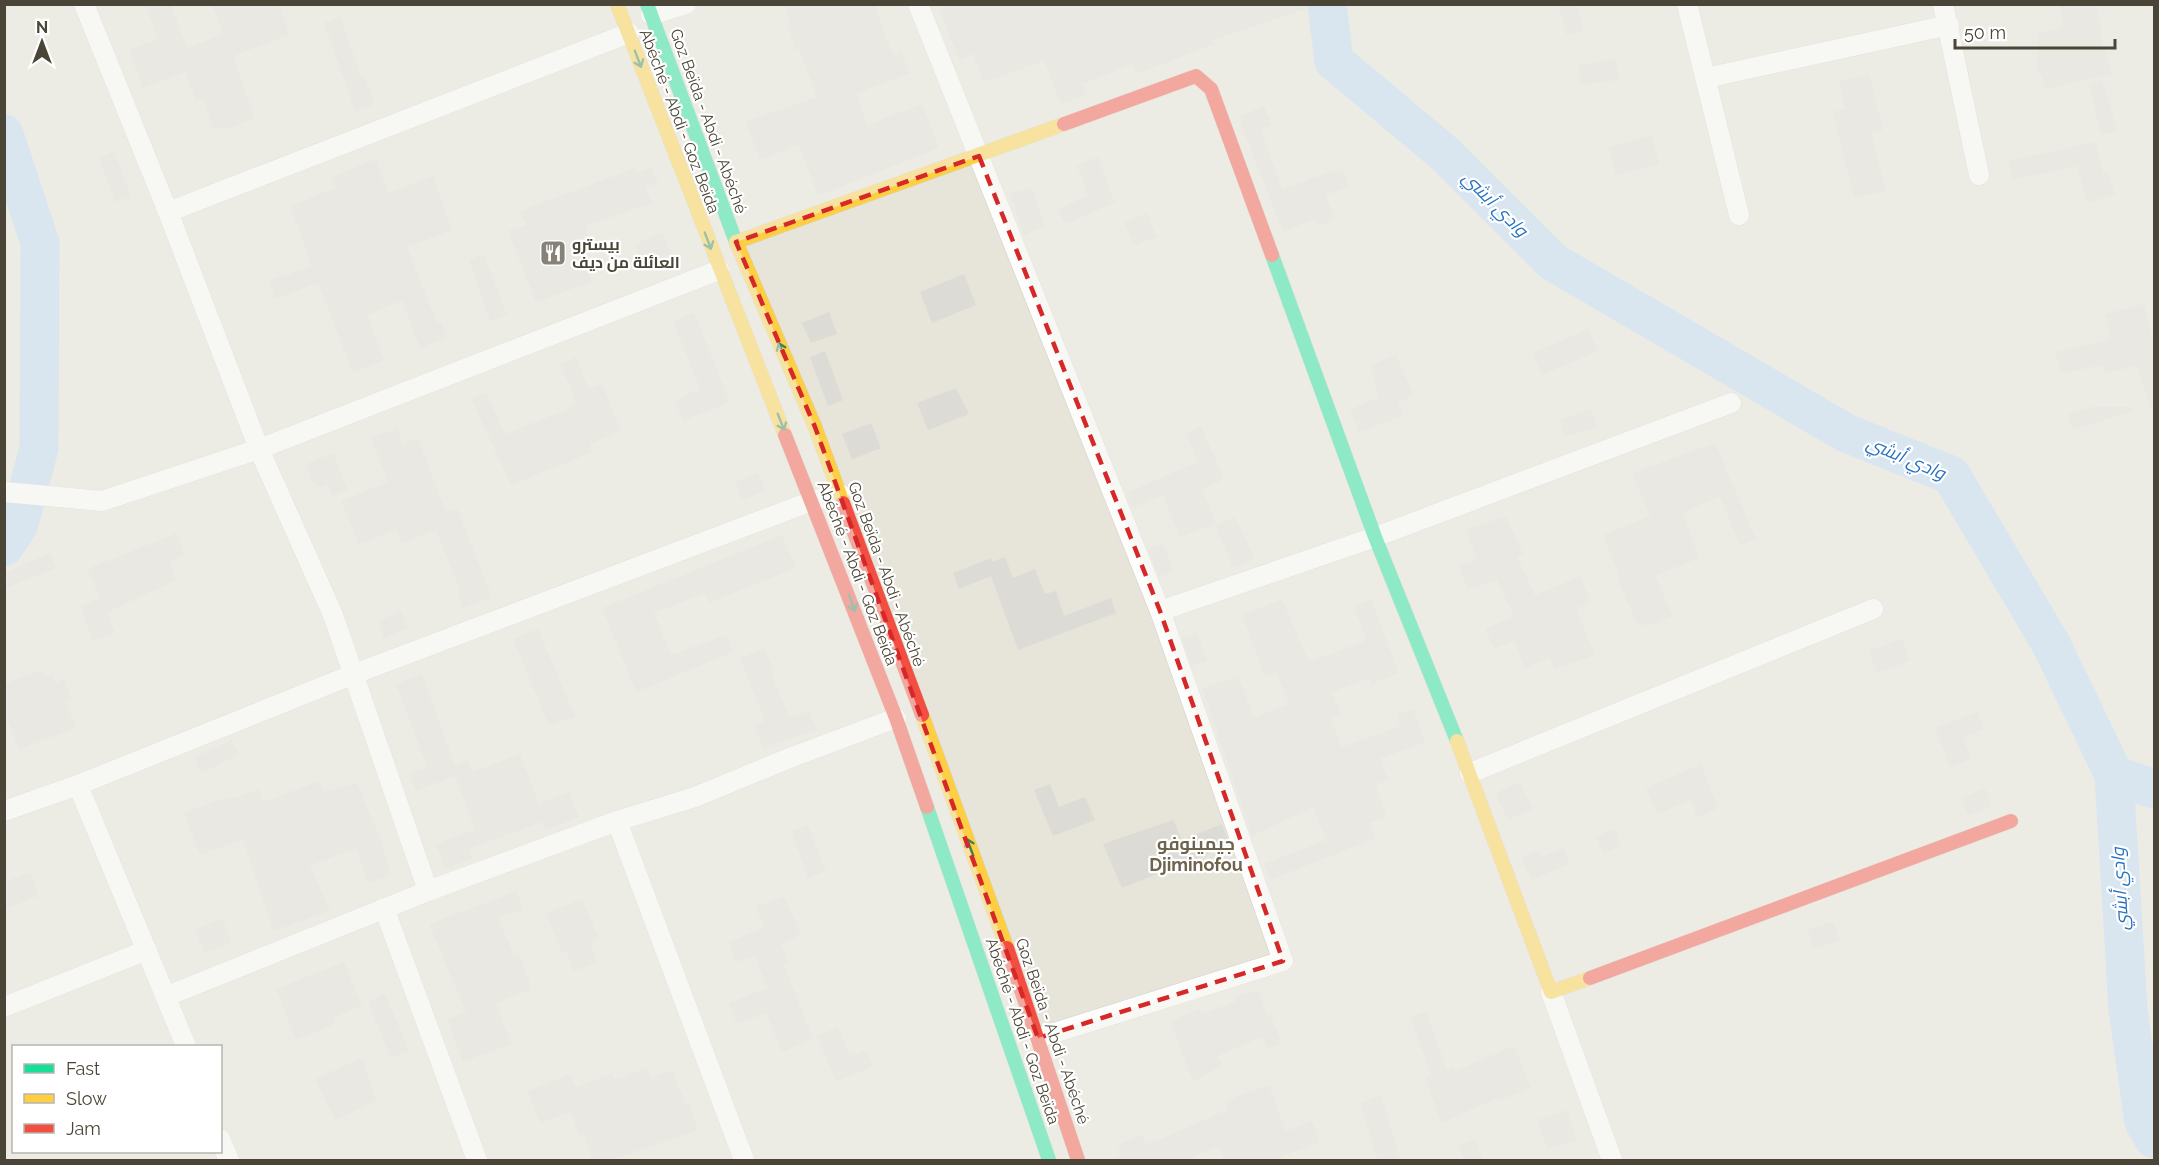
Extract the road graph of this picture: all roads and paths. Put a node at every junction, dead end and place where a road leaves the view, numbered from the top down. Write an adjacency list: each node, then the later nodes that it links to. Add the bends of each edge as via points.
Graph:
1 (84, 4): 13 (street)
2 (617, 4): 9 (main road, Abéché - Abdi - Goz Beïda)
3 (686, 4): 7 (street)
4 (918, 4): 11 (street)
5 (1687, 4): 10 (street)
6 (1943, 4): 8 (street)
7 (649, 10): 15 (main road, Goz Beïda - Abdi - Abéché)
8 (1949, 25): 10 (street); 12 (street)
9 (628, 33): 13 (street); 16 (main road, Abéché - Abdi - Goz Beïda, one-way to 16)
10 (1706, 78): 14 (street)
11 (980, 156): 15 (main road); 22 (main road, via 1181,80 1196,76 1205,82 1211,89); 24 (street)
12 (1979, 175)
13 (168, 212): 18 (street)
14 (1739, 215)
15 (736, 242): 20 (main road, Goz Beïda - Abdi - Abéché, one-way to 15)
16 (719, 270): 18 (street); 21 (main road, Abéché - Abdi - Goz Beïda, one-way to 21)
17 (1731, 403): 22 (street)
18 (259, 449): 19 (street, via 102,501); 25 (street, via 322,588)
19 (4, 492)
20 (839, 493): 21 (street); 32 (main road, Goz Beïda - Abdi - Abéché, one-way to 20)
21 (812, 501): 25 (street); 26 (main road, Abéché - Abdi - Goz Beïda, one-way to 26)
22 (1375, 537): 24 (street); 27 (main road)
23 (1873, 609): 27 (street)
24 (1160, 611): 40 (street, via 1283,961)
25 (354, 674): 28 (street); 33 (street)
26 (896, 718): 30 (street, via 695,797); 34 (main road, Abéché - Abdi - Goz Beïda)
27 (1470, 773): 37 (main road)
28 (78, 786): 29 (street); 36 (street)
29 (4, 811)
30 (617, 820): 33 (street); 45 (street)
31 (2011, 821): 37 (main road)
32 (986, 887): 34 (main road); 40 (main road, Goz Beïda - Abdi - Abéché)
33 (428, 891): 35 (street)
34 (960, 898): 46 (main road, Abéché - Abdi - Goz Beïda)
35 (384, 908): 38 (street); 44 (street)
36 (147, 950): 38 (street); 39 (street)
37 (1551, 992): 48 (street)
38 (167, 996): 41 (street)
39 (4, 1007)
40 (1038, 1038): 47 (main road, Goz Beïda - Abdi - Abéché)
41 (185, 1045)
42 (222, 1144): 43 (street)
43 (229, 1161)
44 (477, 1161)
45 (744, 1161)
46 (1049, 1161)
47 (1078, 1161)
48 (1612, 1161)

